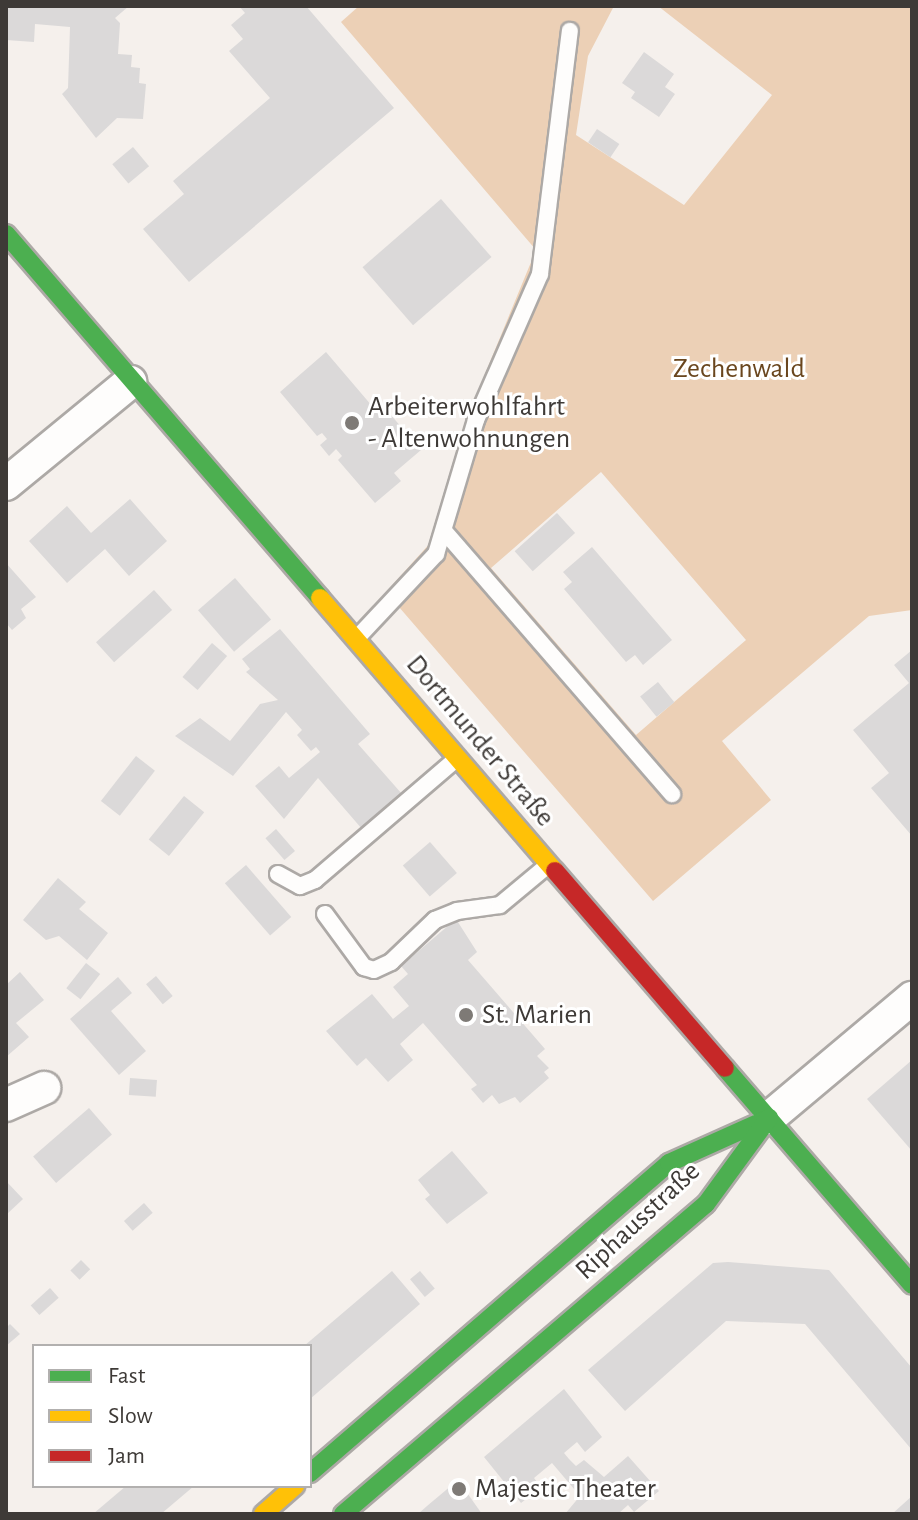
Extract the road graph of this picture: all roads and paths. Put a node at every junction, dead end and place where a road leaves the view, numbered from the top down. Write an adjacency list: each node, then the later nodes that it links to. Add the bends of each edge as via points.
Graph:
1 (570, 31): 5 (lane, via 540,274 476,420)
2 (6, 234): 3 (main road, Dortmunder Straße)
3 (130, 382): 4 (street); 6 (main road, Dortmunder Straße)
4 (6, 484)
5 (445, 532): 6 (lane, via 436,554); 8 (lane)
6 (356, 638): 7 (main road, Dortmunder Straße)
7 (457, 758): 9 (main road, Dortmunder Straße); 10 (lane, via 315,880 300,886)
8 (672, 794)
9 (549, 865): 11 (lane, via 500,905 435,920 391,962 374,970 364,967); 15 (main road, Dortmunder Straße)
10 (278, 874)
11 (325, 914)
12 (912, 998): 15 (street)
13 (44, 1088): 14 (street)
14 (6, 1105)
15 (769, 1118): 16 (main road, Dortmunder Straße); 17 (main road, Riphausstraße, via 669,1163); 20 (main road, Riphausstraße, via 706,1204)
16 (912, 1285)
17 (312, 1471)
18 (293, 1488): 19 (main road)
19 (263, 1514)
20 (343, 1514)

